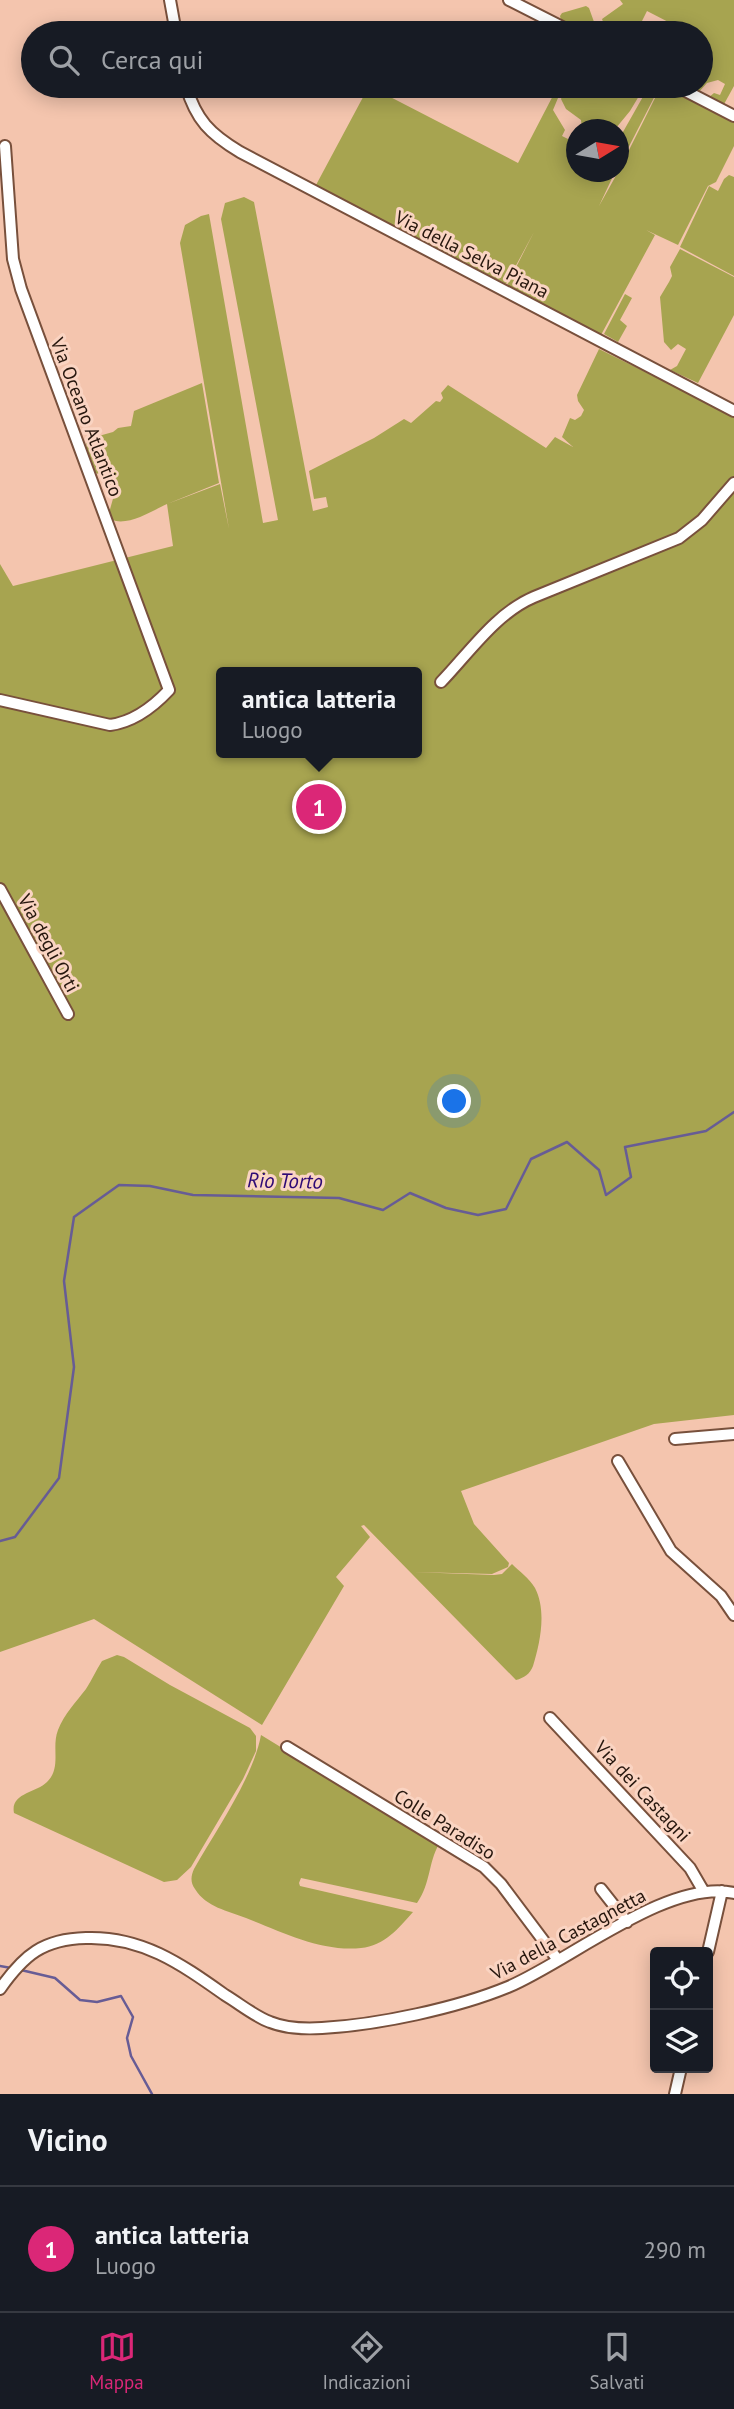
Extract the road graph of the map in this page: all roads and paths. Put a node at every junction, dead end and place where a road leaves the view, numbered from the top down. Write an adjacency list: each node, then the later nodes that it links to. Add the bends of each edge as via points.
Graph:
1 (170, 0): 3 (street)
2 (509, 0): 4 (street)
3 (174, 21)
4 (550, 21)
5 (191, 98): 9 (street, Via della Selva Piana, via 210,132 240,152)
6 (699, 98): 7 (street)
7 (734, 116)
8 (5, 146): 12 (street, Via Oceano Atlantico, via 13,259 21,289 169,692 140,714 110,725)
9 (734, 411)
10 (734, 483): 11 (street, via 702,520 679,538 512,609)
11 (441, 682)
12 (0, 700)
13 (0, 889): 14 (street, Via degli Orti)
14 (68, 1014)
15 (734, 1433): 16 (street)
16 (675, 1439)
17 (618, 1461): 18 (street, via 671,1551 721,1596)
18 (734, 1615)
19 (550, 1718): 23 (street, Via dei Castagni, via 682,1858)
20 (286, 1747): 27 (street, Colle Paradiso, via 484,1867)
21 (601, 1889): 25 (street)
22 (722, 1891): 23 (street, Via della Castagnetta); 24 (street, Via della Castagnetta); 26 (street)
23 (704, 1892): 25 (street, Via della Castagnetta, via 672,1900)
24 (734, 1893)
25 (627, 1922): 27 (street, Via della Castagnetta)
26 (709, 1947)
27 (558, 1960): 28 (street, Via della Castagnetta, via 513,1985 455,2005 306,2029 263,2019 164,1956 133,1942 99,1937 44,1945 20,1963)
28 (3, 1985)
29 (680, 2073): 30 (street)
30 (675, 2094)

